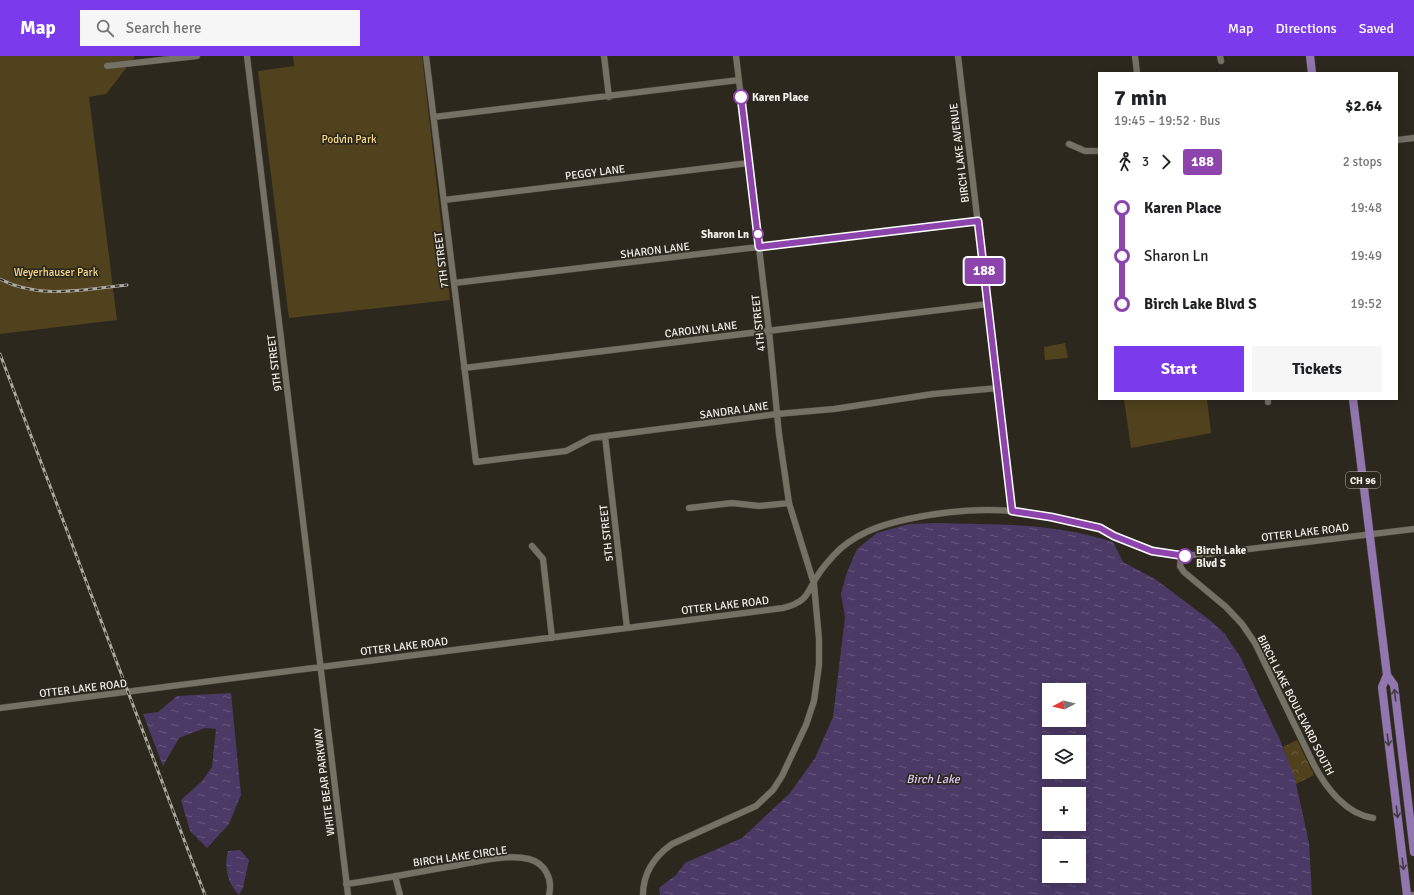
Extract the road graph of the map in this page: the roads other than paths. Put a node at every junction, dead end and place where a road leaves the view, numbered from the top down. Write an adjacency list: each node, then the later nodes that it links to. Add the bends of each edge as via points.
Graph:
1 (197, 56): 9 (street)
2 (247, 56): 43 (street, 9TH STREET)
3 (426, 56): 15 (street, 7TH STREET)
4 (604, 56): 14 (street)
5 (736, 56): 13 (street, 4TH STREET)
6 (958, 56): 22 (street, BIRCH LAKE AVENUE)
7 (1134, 56): 11 (street)
8 (1310, 56): 12 (main road)
9 (185, 57): 10 (street)
10 (107, 66)
11 (1137, 72)
12 (1312, 72)
13 (739, 80): 14 (street); 20 (street, 4TH STREET)
14 (609, 96): 15 (street)
15 (434, 117): 21 (street, 7TH STREET)
16 (1414, 138): 17 (street)
17 (1398, 140)
18 (1069, 144): 19 (street, via 1085,151)
19 (1098, 151)
20 (749, 163): 21 (street, PEGGY LANE); 23 (street, 4TH STREET)
21 (444, 200): 24 (street, 7TH STREET)
22 (978, 221): 23 (street, SHARON LANE); 25 (street, BIRCH LAKE AVENUE)
23 (759, 247): 24 (street, SHARON LANE); 26 (street, 4TH STREET)
24 (454, 283): 27 (street, 7TH STREET)
25 (988, 304): 26 (street, CAROLYN LANE); 28 (street, BIRCH LAKE AVENUE)
26 (769, 331): 27 (street, CAROLYN LANE); 30 (street, 4TH STREET)
27 (464, 368): 32 (street, 7TH STREET)
28 (998, 388): 30 (street, SANDRA LANE); 35 (street, BIRCH LAKE AVENUE)
29 (1353, 400): 37 (main road, CH 96)
30 (777, 414): 31 (street, SANDRA LANE); 33 (street, 4TH STREET)
31 (606, 436): 32 (street, SANDRA LANE, via 591,438 566,451); 41 (street, 5TH STREET)
32 (476, 462)
33 (789, 503): 34 (street, via 759,506 732,503); 40 (street, 4TH STREET)
34 (689, 508)
35 (1012, 511): 39 (street, OTTER LAKE ROAD, via 1100,528 1152,551); 40 (street, OTTER LAKE ROAD, via 924,516 874,528 856,536 837,552 819,572)
36 (1414, 529): 37 (street, OTTER LAKE ROAD)
37 (1370, 534): 39 (street, OTTER LAKE ROAD); 44 (main road, CH 96)
38 (532, 546): 42 (street, via 543,559)
39 (1180, 556): 46 (street, BIRCH LAKE BOULEVARD SOUTH, via 1180,566 1184,572 1226,607 1253,639 1325,783 1351,809)
40 (814, 584): 41 (street, OTTER LAKE ROAD, via 799,602 783,608); 53 (street, 4TH STREET, via 819,652 814,701 802,736 782,776 773,790 756,806 662,851 648,871)
41 (627, 628): 42 (street, OTTER LAKE ROAD)
42 (552, 638): 43 (street, OTTER LAKE ROAD)
43 (320, 667): 45 (street, OTTER LAKE ROAD); 49 (street, WHITE BEAR PARKWAY)
44 (1387, 675): 47 (main road, CH 96, one-way to 44, via 1394,686); 54 (main road, CH 96, one-way to 54, via 1382,687)
45 (0, 708)
46 (1373, 818)
47 (1414, 852)
48 (395, 876): 49 (street, BIRCH LAKE CIRCLE); 51 (street); 52 (street, BIRCH LAKE CIRCLE, via 485,860 525,858 538,863 545,871 550,883)
49 (346, 884): 50 (street, WHITE BEAR PARKWAY)
50 (348, 895)
51 (400, 895)
52 (549, 895)
53 (643, 895)
54 (1407, 895)

